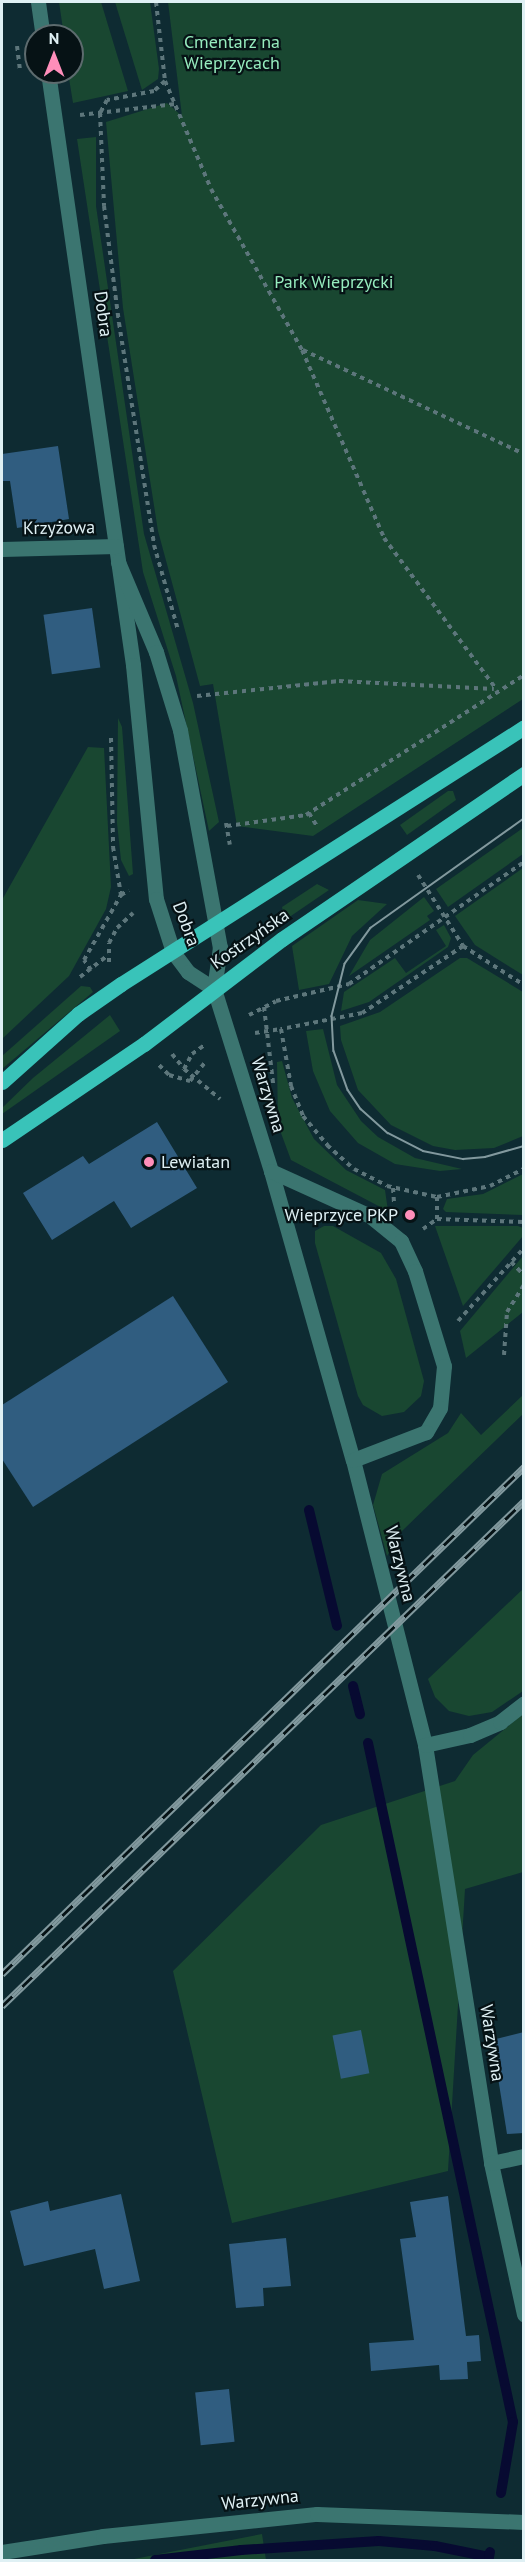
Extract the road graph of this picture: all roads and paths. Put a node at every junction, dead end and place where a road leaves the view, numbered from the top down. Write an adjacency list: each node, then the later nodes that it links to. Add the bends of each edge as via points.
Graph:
1 (38, 2): 3 (street)
2 (156, 2): 4 (path)
3 (41, 24)
4 (165, 81): 6 (path); 7 (path, via 154,91 107,100)
5 (50, 84): 8 (street, Dobra)
6 (175, 104): 7 (path); 9 (path, via 211,189)
7 (100, 113): 8 (path); 14 (path, via 104,206 119,323 154,545)
8 (55, 117): 11 (street, Dobra)
9 (302, 350): 10 (path); 17 (path, via 384,538)
10 (524, 454)
11 (116, 546): 12 (street, Krzyżowa); 13 (street, Dobra)
12 (2, 549)
13 (118, 562): 30 (street, Dobra, via 156,652 180,730); 32 (street, Dobra, via 144,750 152,876)
14 (181, 642)
15 (524, 675): 17 (path)
16 (193, 686): 18 (path)
17 (496, 689): 18 (path, via 339,681); 22 (path)
18 (196, 696): 19 (path)
19 (199, 707)
20 (524, 726): 30 (main road, Kostrzyńska, via 273,890)
21 (524, 774): 36 (main road, Kostrzyńska)
22 (309, 813): 23 (path, via 227,826); 24 (path)
23 (224, 818)
24 (321, 833)
25 (524, 862): 29 (path)
26 (416, 871): 29 (path)
27 (135, 886): 34 (path, via 121,895 84,960)
28 (139, 909): 33 (path, via 117,928 109,943)
29 (445, 916): 31 (path); 37 (path, via 349,984 276,1001)
30 (216, 920): 32 (main road, Kostrzyńska); 36 (street, Dobra, via 220,947)
31 (463, 946): 35 (path); 38 (path, via 362,1013)
32 (172, 949): 36 (street, Dobra, via 188,972); 44 (main road, Kostrzyńska, via 78,1014)
33 (110, 967)
34 (96, 977)
35 (524, 984)
36 (214, 988): 45 (main road, Kostrzyńska, via 144,1044); 47 (street, Warzywna)
37 (247, 1017)
38 (281, 1029): 39 (path); 48 (path, via 291,1086 303,1116 327,1145 354,1169 387,1186)
39 (250, 1033)
40 (170, 1052): 41 (path, via 184,1069)
41 (192, 1054)
42 (155, 1059): 43 (path, via 169,1075 190,1081)
43 (206, 1061)
44 (2, 1082)
45 (2, 1140)
46 (524, 1169): 48 (path, via 490,1186)
47 (272, 1171): 56 (street, Warzywna); 56 (street, via 370,1216 401,1241 416,1271 444,1366 440,1408 426,1432)
48 (437, 1197): 49 (path, via 437,1219)
49 (524, 1222)
50 (524, 1248): 51 (path)
51 (511, 1262): 52 (path); 54 (path, via 456,1323)
52 (524, 1275)
53 (524, 1285): 55 (path, via 507,1312)
54 (458, 1333)
55 (504, 1355)
56 (353, 1460): 58 (street, Warzywna)
57 (524, 1703): 58 (street, via 500,1722 470,1735)
58 (425, 1745): 60 (street, Warzywna)
59 (524, 2156): 60 (street)
60 (491, 2163): 61 (street, Warzywna)
61 (524, 2314)
62 (524, 2522): 63 (street, Warzywna, via 317,2514 103,2536)
63 (2, 2552)

